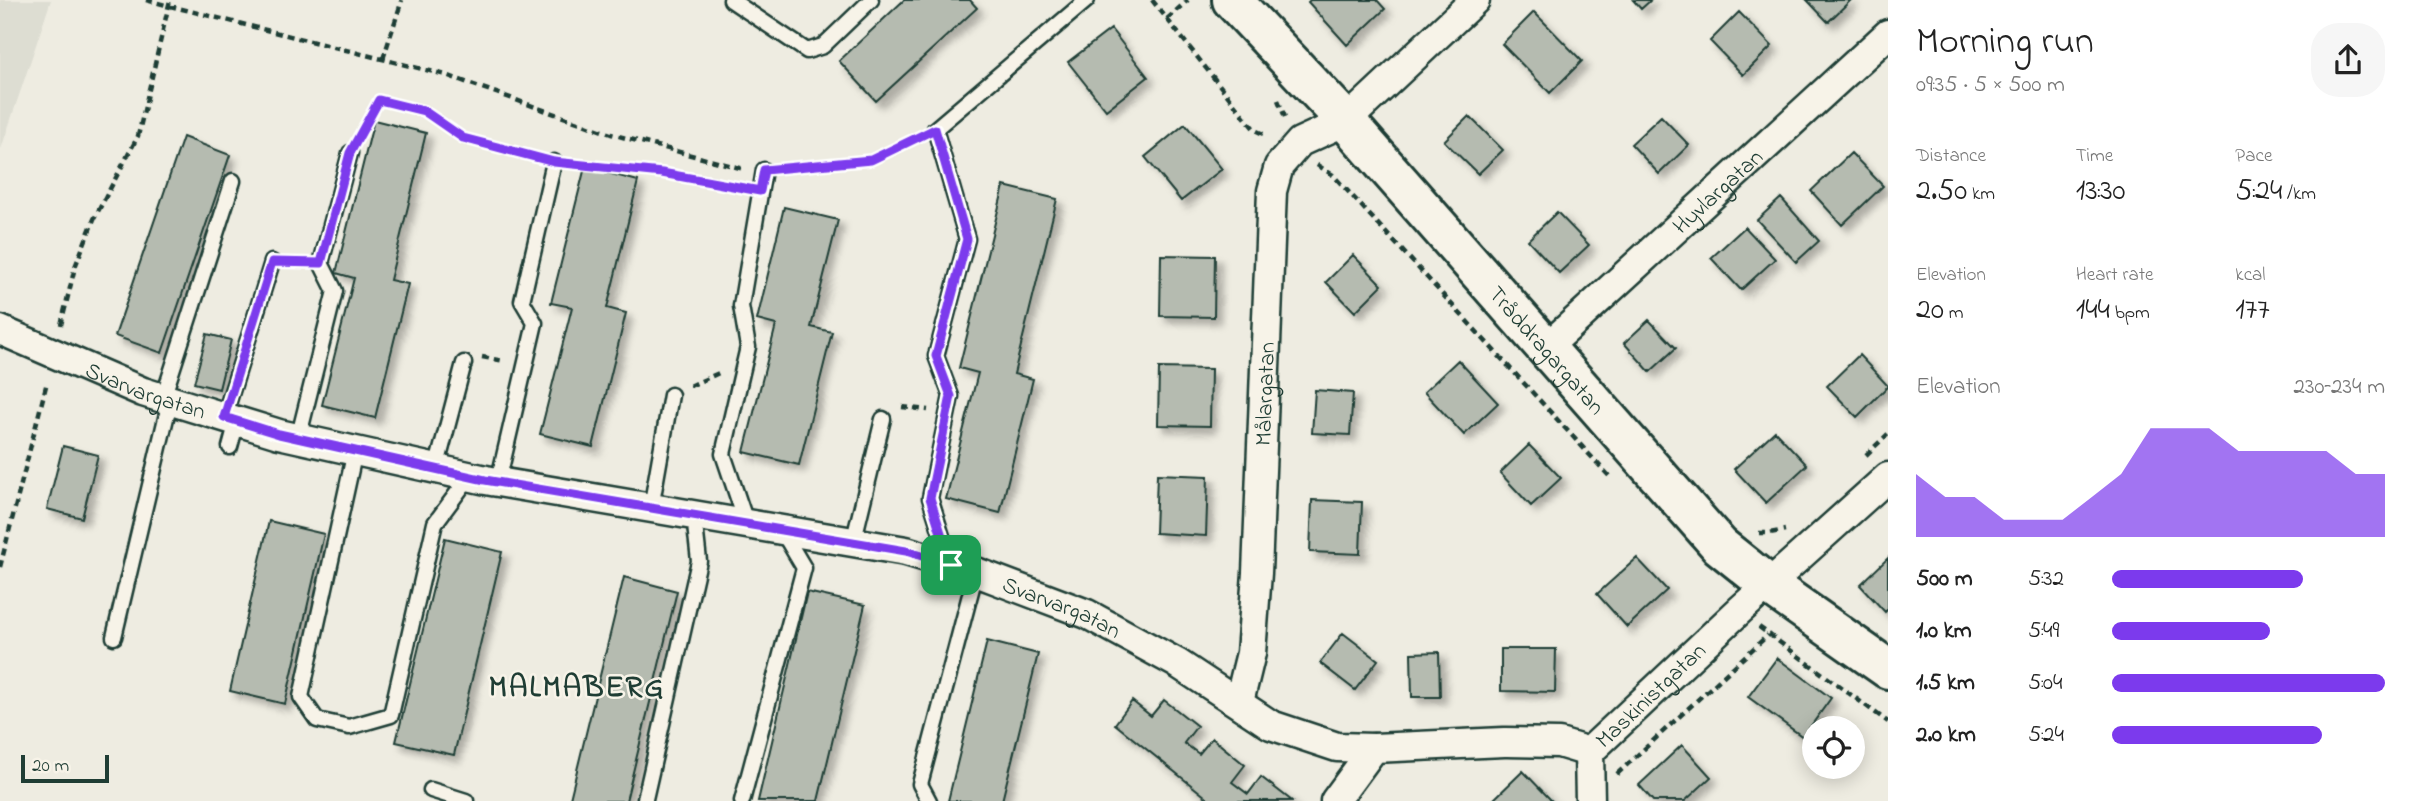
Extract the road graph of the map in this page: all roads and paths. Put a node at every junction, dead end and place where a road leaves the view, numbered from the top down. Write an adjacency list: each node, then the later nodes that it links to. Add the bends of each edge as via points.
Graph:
1 (146, 0): 10 (path)
2 (402, 0): 13 (path)
3 (731, 0): 4 (lane, via 807,51 823,46)
4 (871, 0)
5 (1087, 0): 16 (lane)
6 (1152, 0): 11 (path)
7 (1188, 0): 11 (path)
8 (1232, 0): 15 (main road, Tråddragargatan)
9 (1475, 0): 15 (street, Målargatan)
10 (169, 2): 13 (path); 26 (path, via 138,136 94,219 75,267)
11 (1167, 19): 17 (path, via 1255,130)
12 (1888, 34): 25 (street, Hyvlargatan)
13 (383, 59): 20 (path, via 446,75 611,134 752,172)
14 (1273, 90): 17 (path, via 1285,114)
15 (1346, 121): 17 (street, Målargatan); 25 (main road, Tråddragargatan)
16 (935, 129): 20 (path, via 871,160); 32 (lane, via 967,239 936,356 951,396)
17 (1286, 146): 41 (path, via 1333,174); 58 (street, Målargatan, via 1272,191 1257,573 1251,653)
18 (350, 153): 19 (path, via 379,100 424,111 463,138); 36 (lane, via 321,263 335,291)
19 (554, 162): 22 (path, via 662,173); 29 (lane, via 522,301 535,324)
20 (764, 170): 22 (lane)
21 (233, 181): 31 (lane)
22 (760, 191): 27 (lane, via 741,306 748,347)
23 (272, 262): 34 (lane)
24 (0, 330): 26 (street, Svarvargatan)
25 (1547, 347): 50 (main road, Tråddragargatan)
26 (54, 354): 31 (street, Svarvargatan); 51 (path)
27 (745, 361): 30 (path); 47 (lane, via 723,454)
28 (464, 363): 29 (path, via 483,356); 39 (lane)
29 (525, 365): 43 (lane)
30 (671, 395): 44 (lane)
31 (167, 399): 34 (street, Svarvargatan); 56 (lane)
32 (948, 412): 33 (path, via 902,407); 52 (lane, via 930,498)
33 (883, 419): 49 (lane)
34 (230, 428): 36 (street, Svarvargatan)
35 (1888, 434): 38 (path)
36 (298, 439): 37 (street, Svarvargatan)
37 (355, 451): 39 (street, Svarvargatan); 40 (lane, via 301,697 317,720 338,725 349,727 391,715 435,523)
38 (1860, 460)
39 (436, 469): 40 (street, Svarvargatan)
40 (470, 476): 43 (street, Svarvargatan)
41 (1611, 477)
42 (1888, 478): 53 (street, Maskinistgatan)
43 (498, 482): 44 (street, Svarvargatan)
44 (652, 508): 45 (street, Svarvargatan)
45 (694, 516): 47 (street, Svarvargatan); 64 (lane, via 699,561)
46 (1794, 521): 50 (path, via 1785,530 1770,533 1741,527)
47 (747, 524): 48 (street, Svarvargatan)
48 (782, 531): 49 (street, Svarvargatan); 66 (lane, via 804,568)
49 (853, 542): 52 (street, Svarvargatan, via 906,551)
50 (1720, 546): 53 (main road, Tråddragargatan)
51 (0, 567)
52 (963, 569): 58 (street, Svarvargatan, via 1087,614); 67 (lane, via 920,784)
53 (1770, 586): 54 (street, Maskinistgatan); 57 (main road, Tråddragargatan)
54 (1740, 610): 55 (path); 61 (street, Maskinistgatan)
55 (1768, 635): 59 (path); 63 (path, via 1609,782)
56 (114, 637)
57 (1888, 669)
58 (1238, 702): 60 (street, Svarvargatan, via 1271,725 1301,736 1337,747)
59 (1888, 722)
60 (1374, 748): 61 (street, Maskinistgatan, via 1559,743); 68 (street)
61 (1589, 752): 63 (street)
62 (431, 790): 65 (lane)
63 (1590, 792)
64 (645, 799)
65 (466, 801)
66 (742, 801)
67 (929, 801)
68 (1335, 801)

